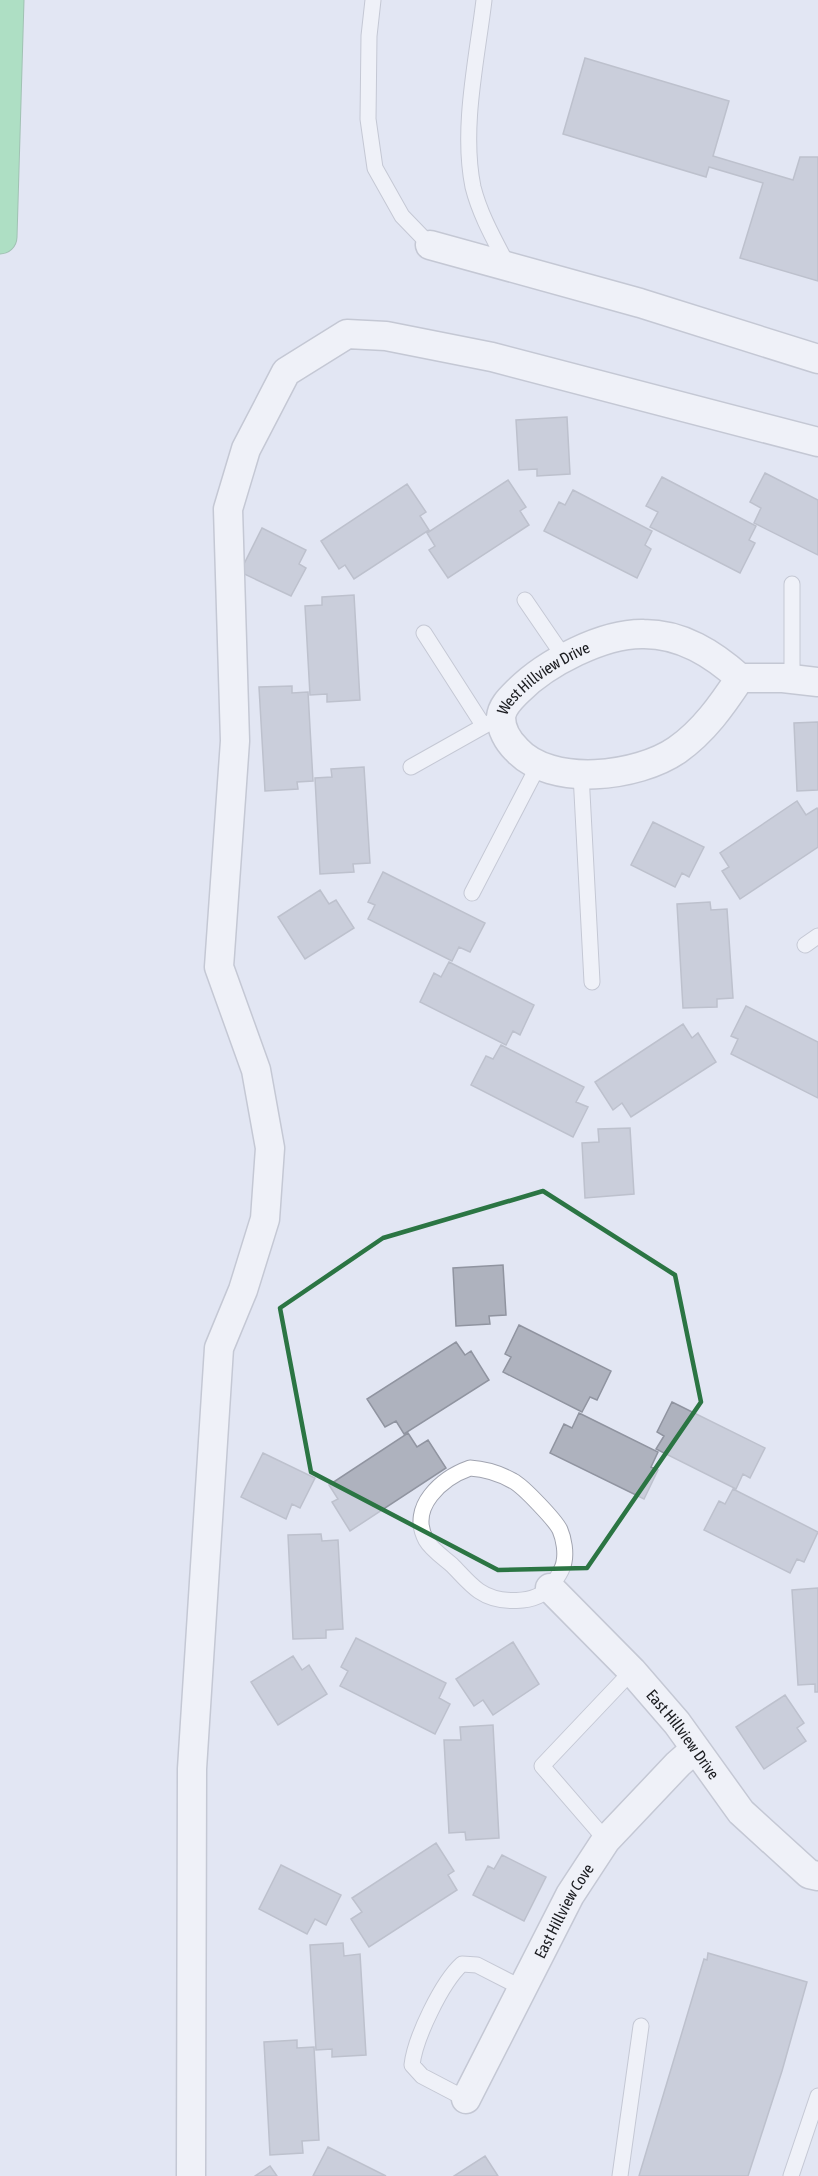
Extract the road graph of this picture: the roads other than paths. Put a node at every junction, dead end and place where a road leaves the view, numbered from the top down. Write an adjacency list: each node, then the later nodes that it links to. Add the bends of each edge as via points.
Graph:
1 (7, 0): 4 (highway)
2 (373, 0): 5 (lane, via 368,119 375,168 402,216)
3 (484, 0): 6 (lane, via 468,129 473,186 485,222)
4 (0, 237)
5 (430, 245): 6 (street)
6 (508, 266): 7 (street)
7 (818, 359)
8 (818, 442): 32 (street, via 492,357 386,336 347,334 286,372 246,449 228,509 235,741 219,967 256,1070 270,1148 265,1218 243,1290 219,1348 192,1769)
9 (792, 584): 14 (lane)
10 (525, 600): 12 (lane)
11 (424, 633): 15 (lane)
12 (564, 657): 13 (street, West Hillview Drive, via 614,638 643,634 692,644 717,658); 15 (street, West Hillview Drive, via 528,680)
13 (740, 678): 14 (street); 18 (street, West Hillview Drive, via 714,716 677,750 636,768)
14 (805, 681)
15 (492, 721): 16 (street, West Hillview Drive, via 518,752); 17 (lane)
16 (538, 766): 18 (street, West Hillview Drive); 19 (lane)
17 (411, 767)
18 (581, 774): 22 (lane)
19 (472, 893)
20 (818, 936): 21 (lane)
21 (804, 945)
22 (592, 982)
23 (550, 1588): 23 (lane, via 535,1598 513,1600 479,1591 426,1541 422,1527 426,1500 455,1473 470,1468 487,1469 515,1482 560,1530 564,1564); 24 (street, East Hillview Drive)
24 (632, 1671): 25 (street, East Hillview Drive); 26 (lane, via 542,1766)
25 (695, 1749): 26 (street, East Hillview Cove); 27 (street, East Hillview Drive, via 741,1812 809,1874)
26 (606, 1840): 28 (street, East Hillview Cove, via 570,1895)
27 (818, 1876)
28 (522, 1988): 31 (street, East Hillview Cove); 31 (lane, via 477,1965 462,1964 450,1975 414,2049 412,2065 422,2076)
29 (641, 2026): 33 (lane)
30 (818, 2096): 34 (lane)
31 (466, 2099)
32 (191, 2176)
33 (620, 2176)
34 (791, 2176)

